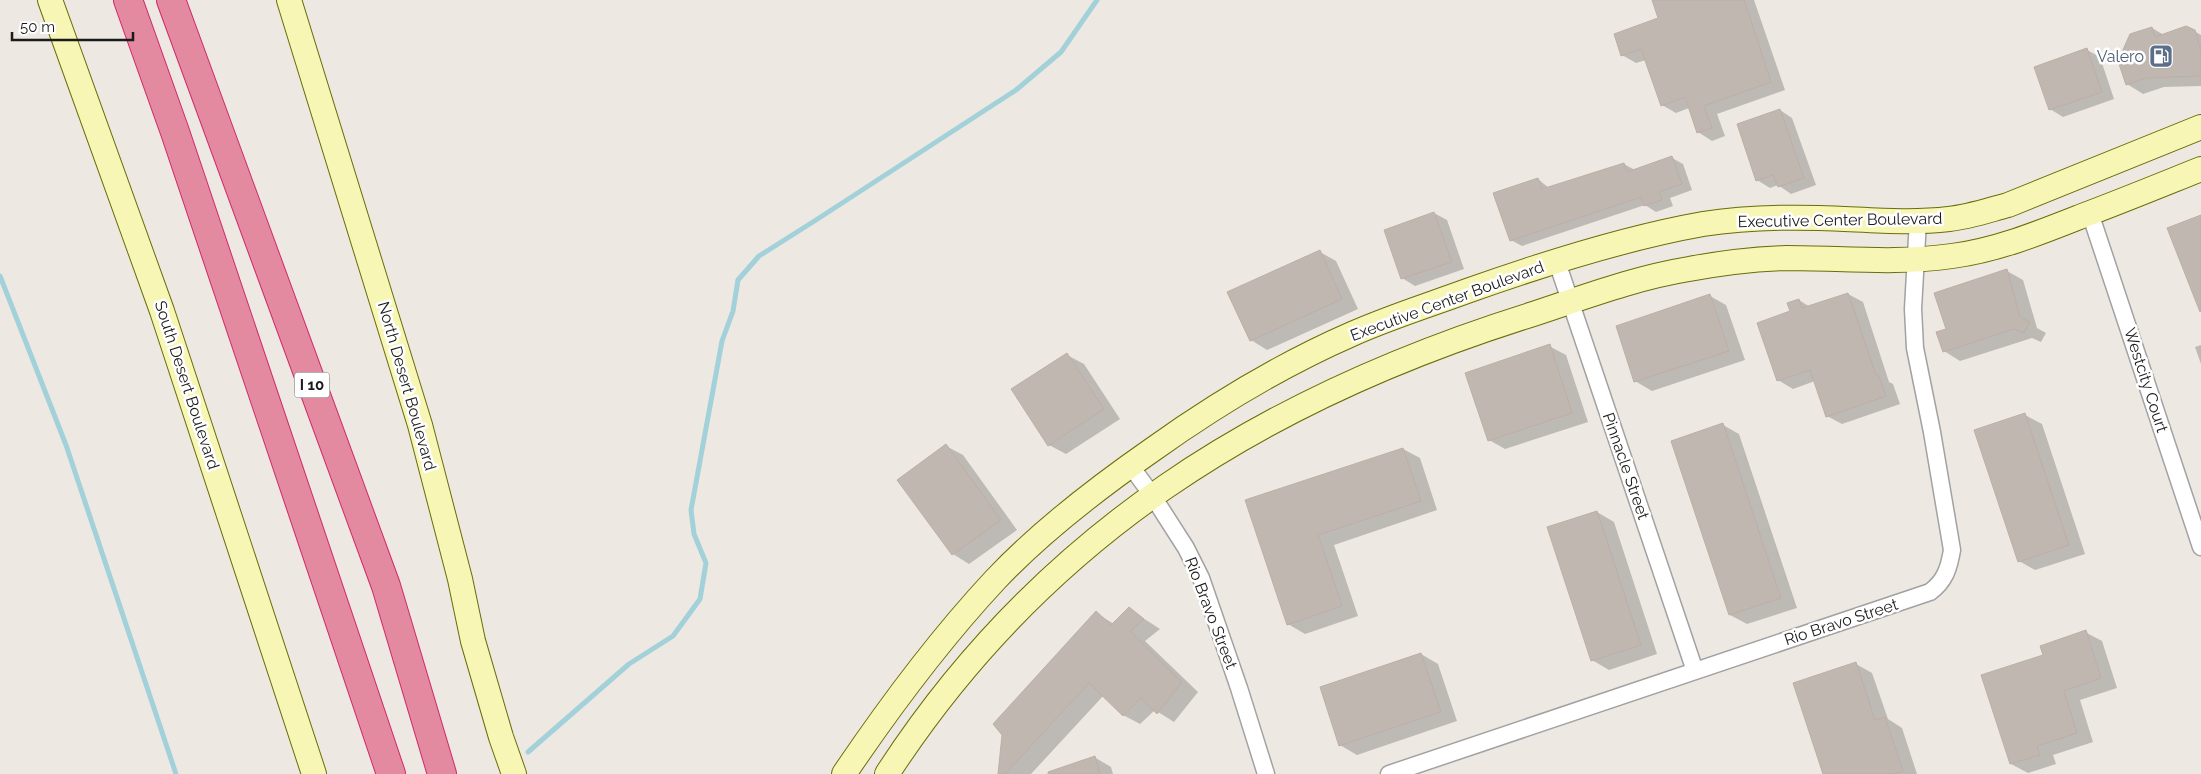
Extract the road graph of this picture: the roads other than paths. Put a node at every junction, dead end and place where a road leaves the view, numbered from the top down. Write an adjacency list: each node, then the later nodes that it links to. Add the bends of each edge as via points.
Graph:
1 (50, 0): 18 (main road, South Desert Boulevard, via 162,311)
2 (128, 0): 19 (highway)
3 (171, 0): 20 (highway, I 10, via 386,586)
4 (289, 0): 21 (main road, North Desert Boulevard, via 420,425 473,641)
5 (2201, 127): 8 (main road, Executive Center Boulevard, via 2008,205 1951,219)
6 (2201, 169): 7 (main road)
7 (2090, 213): 9 (main road, via 1989,249); 14 (street, Westcity Court)
8 (1918, 220): 9 (street, Rio Bravo Street); 10 (main road, Executive Center Boulevard, via 1820,218 1713,223 1640,237)
9 (1916, 260): 11 (main road, via 1784,258 1723,263 1634,281); 16 (street, Rio Bravo Street, via 1915,348 1952,550 1942,581 1930,592)
10 (1557, 262): 11 (street, Pinnacle Street); 12 (main road, Executive Center Boulevard, via 1386,320 1322,348 1242,390)
11 (1570, 302): 13 (main road, via 1411,356 1341,386 1247,435); 16 (street, Pinnacle Street)
12 (1130, 465): 13 (street, Rio Bravo Street); 15 (main road, Executive Center Boulevard, via 1050,528 996,579)
13 (1152, 495): 17 (main road, via 1065,564 988,642); 24 (street, Rio Bravo Street, via 1186,548 1200,578)
14 (2201, 547)
15 (920, 669): 17 (main road); 22 (main road, Executive Center Boulevard, via 884,714)
16 (1695, 671): 25 (street, Rio Bravo Street)
17 (947, 691): 23 (main road)
18 (314, 774)
19 (391, 774)
20 (442, 774)
21 (514, 774)
22 (844, 774)
23 (887, 774)
24 (1266, 774)
25 (1389, 774)

